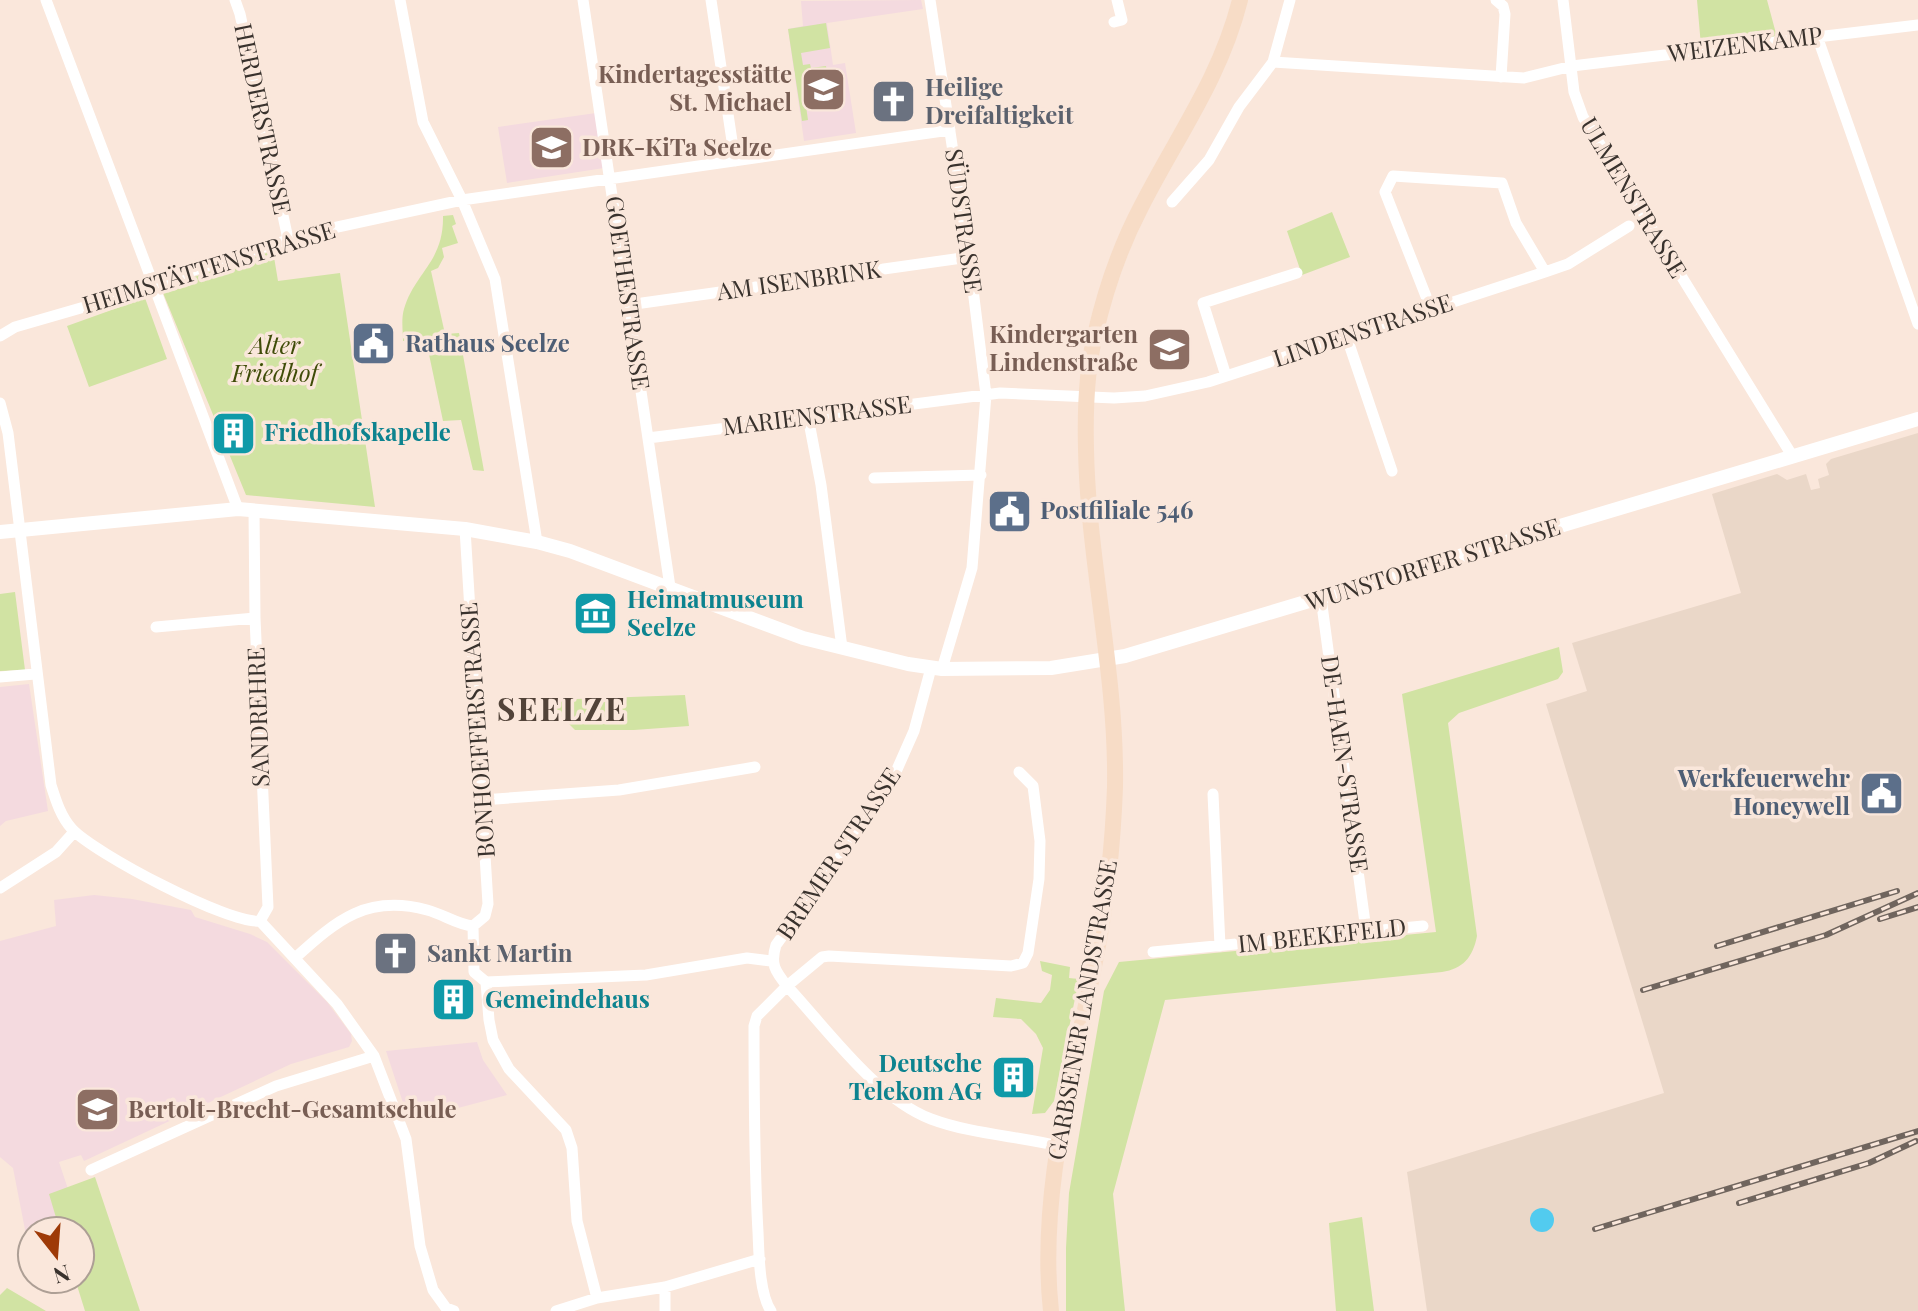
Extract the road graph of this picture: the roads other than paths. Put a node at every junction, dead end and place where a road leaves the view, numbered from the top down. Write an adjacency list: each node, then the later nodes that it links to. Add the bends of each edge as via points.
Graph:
1 (46, 0): 28 (street)
2 (235, 0): 24 (street, HERDERSTRASSE)
3 (400, 0): 21 (street, via 423,122)
4 (583, 0): 20 (street, GOETHESTRASSE)
5 (711, 0): 19 (street)
6 (930, 0): 18 (street, SÜDSTRASSE)
7 (1117, 0): 12 (street, via 1122,20)
8 (1240, 0): 36 (main road, GARBSENER LANDSTRASSE, via 1211,84 1140,208 1118,258 1094,337)
9 (1290, 0): 15 (street)
10 (1496, 0): 17 (street, via 1505,14)
11 (1563, 0): 16 (street, ULMENSTRASSE)
12 (1114, 22)
13 (1918, 25): 14 (street, WEIZENKAMP)
14 (1817, 36): 16 (street, WEIZENKAMP); 31 (street)
15 (1273, 62): 17 (street); 22 (street, via 1209,160)
16 (1572, 66): 17 (street, via 1524,78); 41 (street, ULMENSTRASSE, via 1583,117)
17 (1501, 77)
18 (950, 130): 19 (street, HEIMSTÄTTENSTRASSE); 25 (street, SÜDSTRASSE)
19 (735, 161): 20 (street, HEIMSTÄTTENSTRASSE)
20 (611, 179): 21 (street, HEIMSTÄTTENSTRASSE); 29 (street, GOETHESTRASSE)
21 (462, 200): 24 (street, HEIMSTÄTTENSTRASSE); 50 (street, via 495,279)
22 (1172, 202)
23 (1629, 226): 26 (street, LINDENSTRASSE, via 1568,264)
24 (288, 239): 28 (street, HEIMSTÄTTENSTRASSE)
25 (969, 257): 29 (street, AM ISENBRINK); 35 (street, SÜDSTRASSE)
26 (1545, 272): 30 (street, LINDENSTRASSE); 30 (street, via 1516,223 1502,183 1393,176 1385,192)
27 (1297, 273): 34 (street, via 1203,303)
28 (153, 285): 32 (street, HEIMSTÄTTENSTRASSE); 45 (street)
29 (628, 305): 40 (street, GOETHESTRASSE)
30 (1431, 309): 33 (street, LINDENSTRASSE)
31 (1918, 324)
32 (0, 336)
33 (1347, 338): 34 (street, LINDENSTRASSE); 42 (street)
34 (1226, 376): 36 (street, LINDENSTRASSE, via 1145,396)
35 (986, 395): 36 (street, MARIENSTRASSE); 38 (street, MARIENSTRASSE); 43 (street, SÜDSTRASSE)
36 (1086, 397): 56 (main road, GARBSENER LANDSTRASSE, via 1087,492)
37 (0, 403): 48 (street)
38 (808, 417): 40 (street, MARIENSTRASSE); 55 (street)
39 (1918, 419): 41 (street, WUNSTORFER STRASSE)
40 (648, 438): 51 (street, GOETHESTRASSE)
41 (1793, 457): 52 (street, WUNSTORFER STRASSE)
42 (1392, 471)
43 (981, 475): 44 (street); 57 (street, BREMER STRASSE, via 972,568)
44 (874, 478)
45 (238, 509): 46 (street, WUNSTORFER STRASSE); 48 (street, WUNSTORFER STRASSE)
46 (254, 510): 47 (street, WUNSTORFER STRASSE); 53 (street, SANDREHRE)
47 (465, 529): 50 (street, WUNSTORFER STRASSE); 63 (street, BONHOEFFERSTRASSE)
48 (19, 530): 49 (street, WUNSTORFER STRASSE); 58 (street)
49 (0, 532)
50 (537, 542): 51 (street, WUNSTORFER STRASSE)
51 (670, 587): 55 (street, WUNSTORFER STRASSE, via 768,626)
52 (1321, 598): 56 (street, WUNSTORFER STRASSE); 69 (street, DE-HAEN-STRASSE)
53 (255, 618): 54 (street); 66 (street, SANDREHRE, via 268,907)
54 (156, 627)
55 (842, 648): 57 (street, WUNSTORFER STRASSE)
56 (1106, 661): 57 (street, WUNSTORFER STRASSE, via 1051,668); 77 (main road, GARBSENER LANDSTRASSE, via 1115,786 1109,867)
57 (936, 668): 73 (street, BREMER STRASSE, via 887,792 776,945)
58 (35, 674): 59 (street); 64 (street, via 51,785 61,815)
59 (0, 677)
60 (755, 767): 63 (street, via 619,790)
61 (1019, 772): 75 (street, via 1033,786 1040,841 1039,879 1023,963 829,956)
62 (1213, 794): 70 (street, IM BEEKEFELD)
63 (482, 800): 67 (street, BONHOEFFERSTRASSE, via 488,904 485,916)
64 (74, 832): 65 (street, via 56,852); 66 (street, via 159,884 223,912)
65 (0, 888)
66 (260, 921): 72 (street)
67 (473, 926): 72 (street, via 410,907 362,910 332,924); 74 (street, via 474,972)
68 (1423, 926): 69 (street, IM BEEKEFELD)
69 (1366, 930): 70 (street, IM BEEKEFELD)
70 (1220, 946): 71 (street, IM BEEKEFELD)
71 (1153, 952)
72 (295, 958): 76 (street)
73 (771, 961): 74 (street, via 747,958 646,975); 75 (street, BREMER STRASSE)
74 (486, 982): 81 (street, via 493,1040 509,1069 566,1130 577,1221)
75 (787, 986): 77 (street, BREMER STRASSE, via 875,1083 905,1107 932,1120); 79 (street, via 757,1016 754,1026)
76 (374, 1056): 78 (street, via 276,1086); 82 (street, via 406,1139 420,1246 433,1290)
77 (1058, 1146): 86 (main road, GARBSENER LANDSTRASSE, via 1050,1237)
78 (91, 1170)
79 (760, 1259): 80 (street); 85 (street)
80 (665, 1287): 81 (street); 84 (street)
81 (597, 1298): 83 (street)
82 (454, 1311)
83 (556, 1311)
84 (665, 1311)
85 (771, 1311)
86 (1051, 1311)

